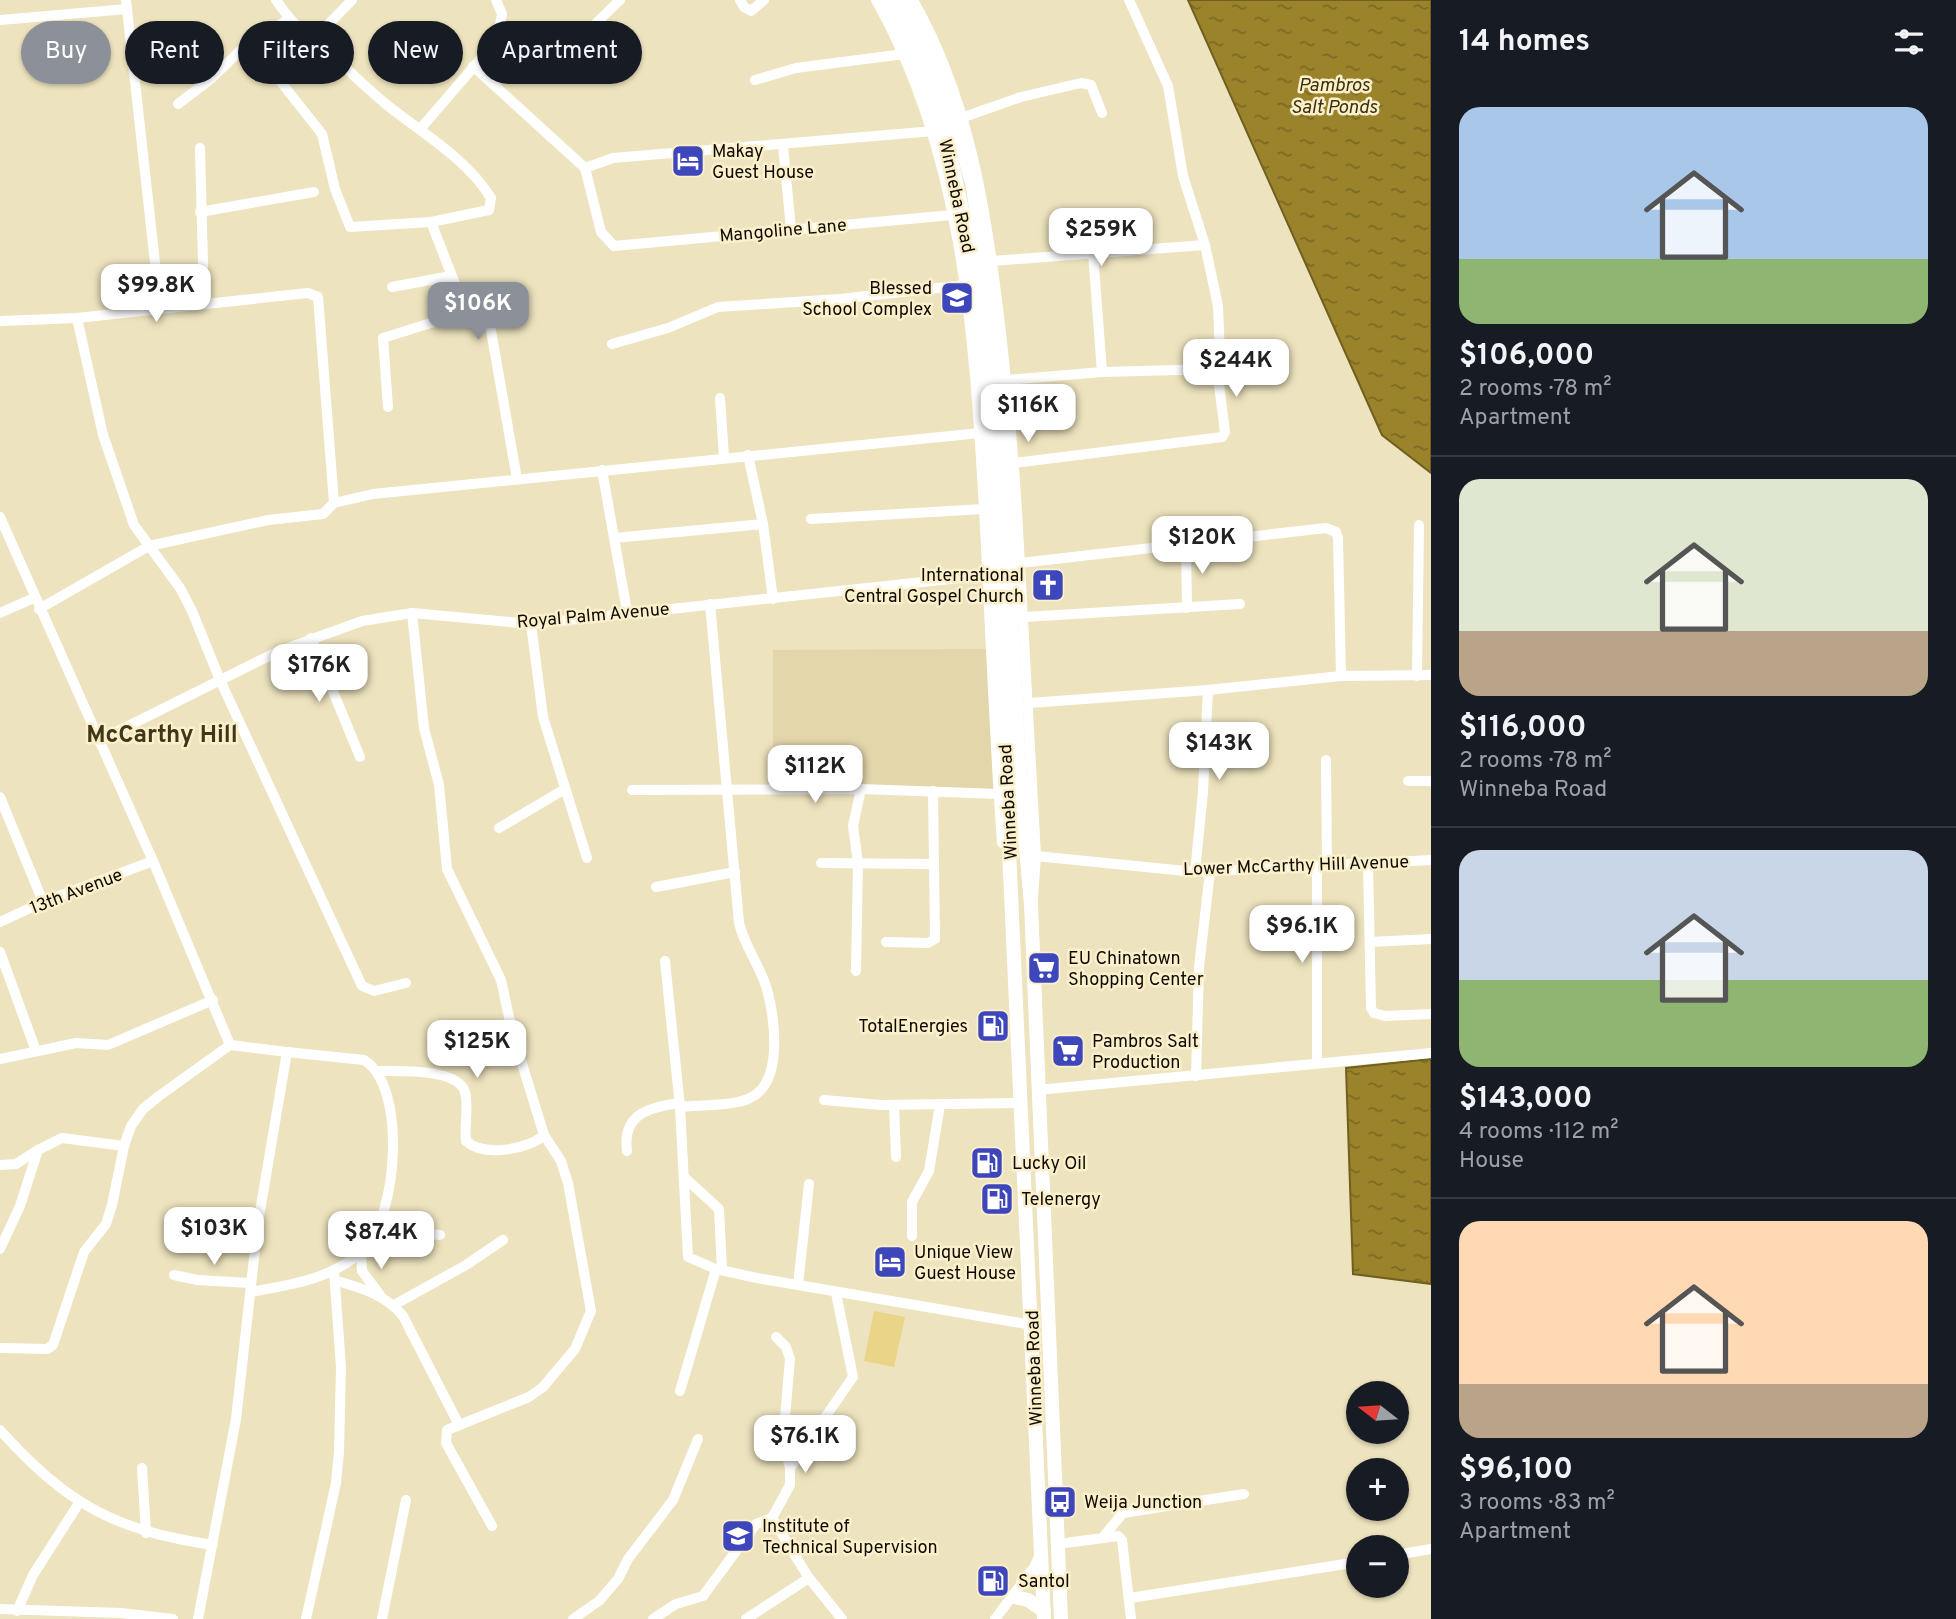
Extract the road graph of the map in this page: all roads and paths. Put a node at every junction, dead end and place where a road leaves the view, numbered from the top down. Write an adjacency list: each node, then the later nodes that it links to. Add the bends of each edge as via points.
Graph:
1 (276, 0): 13 (street)
2 (352, 0): 16 (street)
3 (496, 0): 19 (street, via 502,14 497,40)
4 (620, 0): 17 (street)
5 (740, 0): 6 (street, via 751,10)
6 (764, 0)
7 (876, 0): 18 (street)
8 (887, 0): 47 (highway, Winneba Road, via 925,75 945,138)
9 (901, 0): 47 (highway, Winneba Road, via 927,50 966,161 985,261)
10 (913, 0): 25 (street)
11 (1129, 0): 36 (street, via 1168,86 1183,176)
12 (126, 4): 14 (street); 43 (street)
13 (289, 19): 15 (street); 23 (street, via 246,45)
14 (0, 20)
15 (292, 21)
16 (332, 21)
17 (598, 21)
18 (904, 54): 21 (street, via 796,68); 27 (street)
19 (473, 66): 26 (street); 30 (street)
20 (354, 75): 26 (street)
21 (755, 80)
22 (282, 84): 34 (street, via 322,134 350,228)
23 (178, 104)
24 (1102, 113): 25 (street, via 1091,85 1081,83)
25 (964, 117): 38 (street, via 982,190)
26 (421, 128): 34 (street, via 491,198 489,210)
27 (934, 131): 28 (street); 33 (street)
28 (783, 146): 30 (street, via 613,158); 35 (street)
29 (200, 148): 32 (street)
30 (585, 168): 35 (street, Mangoline Lane, via 601,232 614,246)
31 (314, 192): 32 (street)
32 (200, 212): 42 (street)
33 (953, 215): 35 (street, Mangoline Lane); 40 (street)
34 (430, 222): 39 (street)
35 (791, 229)
36 (1205, 245): 37 (street); 49 (street, via 1220,330)
37 (1093, 253): 38 (street); 50 (street)
38 (992, 261): 47 (street)
39 (451, 276): 41 (street); 44 (street)
40 (965, 285): 47 (street); 48 (street, via 718,307)
41 (392, 287)
42 (204, 304): 43 (street); 60 (street, via 308,293 318,297)
43 (160, 307): 45 (street)
44 (466, 312): 53 (street, via 383,338); 59 (street, via 483,307 489,319)
45 (77, 318): 46 (street); 68 (street, via 103,435 134,525)
46 (0, 321)
47 (985, 330): 51 (street); 54 (street); 115 (highway, Winneba Road, via 1006,485 1020,781); 116 (highway, Winneba Road)
48 (612, 344)
49 (1217, 369): 50 (street); 57 (street, via 1222,437)
50 (1102, 372): 51 (street)
51 (1007, 380): 57 (street)
52 (720, 398): 56 (street)
53 (388, 407)
54 (980, 433): 55 (street); 61 (street)
55 (748, 455): 56 (street); 64 (street)
56 (724, 457): 58 (street)
57 (1014, 463): 69 (street)
58 (602, 470): 59 (street); 66 (street)
59 (517, 479): 60 (street, via 373,494)
60 (334, 503): 68 (street, via 323,514 268,520)
61 (984, 509): 63 (street); 70 (street)
62 (0, 517): 72 (street)
63 (811, 519)
64 (763, 524): 66 (street); 71 (street)
65 (1419, 525): 84 (street)
66 (614, 538): 76 (street)
67 (1186, 545): 69 (street); 75 (street); 83 (street, via 1332,529 1338,538)
68 (149, 547): 72 (street); 85 (street, via 192,611)
69 (1020, 562): 79 (street)
70 (988, 575): 71 (street, Royal Palm Avenue); 98 (street)
71 (773, 599): 73 (street, Royal Palm Avenue)
72 (36, 603): 77 (street); 88 (street)
73 (710, 604): 76 (street, Royal Palm Avenue); 94 (street)
74 (1240, 604): 75 (street)
75 (1187, 608): 79 (street)
76 (627, 611): 80 (street, Royal Palm Avenue)
77 (0, 613)
78 (412, 613): 80 (street, Royal Palm Avenue); 81 (street, Royal Palm Avenue, via 362,621); 141 (street, via 424,728 439,785 447,869 501,980)
79 (1024, 617): 87 (street)
80 (531, 624): 93 (street, via 543,717)
81 (311, 638): 85 (street, Royal Palm Avenue); 89 (street)
82 (1431, 675): 84 (street)
83 (1341, 676): 84 (street); 86 (street)
84 (1417, 676)
85 (220, 680): 88 (street, Royal Palm Avenue); 124 (street, via 362,986 374,991)
86 (1208, 690): 87 (street); 111 (street)
87 (1029, 702): 101 (street)
88 (98, 741): 104 (street)
89 (360, 757)
90 (1326, 760): 109 (street)
91 (1408, 781): 92 (street)
92 (1431, 781)
93 (565, 789): 100 (street); 102 (street)
94 (725, 789): 95 (street); 96 (street); 110 (street)
95 (861, 789): 97 (street); 106 (street, via 853,825)
96 (632, 790)
97 (933, 791): 98 (street); 107 (street)
98 (999, 794): 116 (street, via 1004,880)
99 (0, 797): 114 (street)
100 (499, 828)
101 (1036, 856): 111 (street, Lower McCarthy Hill Avenue); 115 (street)
102 (587, 858)
103 (1431, 860): 108 (street, Lower McCarthy Hill Avenue)
104 (153, 861): 114 (street, 13th Avenue); 125 (street)
105 (821, 863): 106 (street)
106 (858, 863): 107 (street); 123 (street)
107 (933, 863): 119 (street, via 934,941)
108 (1368, 863): 109 (street, Lower McCarthy Hill Avenue); 120 (street)
109 (1322, 866): 112 (street, Lower McCarthy Hill Avenue); 132 (street)
110 (734, 872): 113 (street); 138 (street, via 744,943 768,994 774,1051 770,1077 764,1090 749,1100)
111 (1195, 872): 112 (street, Lower McCarthy Hill Avenue)
112 (1210, 872): 134 (street, via 1199,967)
113 (656, 887)
114 (43, 902): 117 (street, 13th Avenue)
115 (1031, 905): 135 (highway, Winneba Road)
116 (1013, 911): 137 (highway, Winneba Road)
117 (0, 922)
118 (1431, 939): 120 (street)
119 (886, 942)
120 (1370, 942): 126 (street, via 1374,1013)
121 (0, 952): 128 (street)
122 (665, 961): 138 (street)
123 (856, 971)
124 (406, 983)
125 (213, 1000): 127 (street); 128 (street, via 108,1045 76,1043)
126 (1431, 1014)
127 (230, 1045): 129 (street); 142 (street, via 143,1109)
128 (36, 1051): 131 (street)
129 (287, 1052): 133 (street, via 365,1060); 151 (street)
130 (1431, 1053): 132 (street)
131 (0, 1059)
132 (1317, 1062): 134 (street)
133 (378, 1071): 141 (street, via 431,1073 457,1082 466,1094 466,1141 473,1146 519,1150); 152 (street, via 389,1100 393,1134)
134 (1196, 1076): 135 (street)
135 (1037, 1090): 149 (highway, Winneba Road)
136 (824, 1100): 139 (street)
137 (1021, 1103): 140 (street); 150 (highway, Winneba Road)
138 (680, 1105): 144 (street, via 648,1110 632,1119); 147 (street)
139 (894, 1105): 140 (street); 145 (street)
140 (940, 1105): 155 (street, via 929,1171 912,1202)
141 (544, 1135): 171 (street, via 561,1161 568,1183 591,1311 575,1349 543,1387 529,1397)
142 (124, 1146): 143 (street, via 62,1138); 169 (street, via 106,1224 84,1252 53,1345 47,1349)
143 (38, 1150): 146 (street, via 16,1164); 157 (street)
144 (628, 1151)
145 (896, 1157)
146 (0, 1165)
147 (684, 1177): 159 (street, via 719,1209); 159 (street, via 688,1257)
148 (808, 1184): 162 (street)
149 (1042, 1188): 150 (highway, via 1035,1195); 183 (highway, Winneba Road)
150 (1024, 1194): 167 (highway, Winneba Road)
151 (258, 1223): 153 (street, via 204,1233 188,1228); 163 (street)
152 (378, 1229): 154 (street); 158 (street)
153 (172, 1231)
154 (440, 1235)
155 (912, 1236)
156 (503, 1240): 166 (street)
157 (0, 1249)
158 (361, 1253): 161 (street); 165 (street, via 362,1271)
159 (719, 1269): 162 (street); 170 (street)
160 (174, 1276): 163 (street)
161 (335, 1276): 163 (street); 165 (street); 201 (street, via 341,1367 337,1472)
162 (798, 1285): 164 (street)
163 (250, 1288): 184 (street, via 236,1419)
164 (836, 1293): 167 (street); 175 (street, via 853,1377)
165 (380, 1296): 166 (street)
166 (394, 1305): 171 (street)
167 (1032, 1325): 186 (highway, Winneba Road)
168 (776, 1337): 175 (street, via 790,1359 783,1441)
169 (0, 1348)
170 (680, 1391)
171 (459, 1424): 180 (street, via 447,1430 446,1443)
172 (0, 1430): 178 (street, via 38,1471)
173 (698, 1439): 203 (street, via 673,1500 608,1592)
174 (142, 1468): 181 (street)
175 (790, 1468): 179 (street, via 788,1492)
176 (1244, 1494): 182 (street, via 1124,1513)
177 (406, 1500): 202 (street)
178 (79, 1503): 181 (street); 196 (street, via 33,1575)
179 (772, 1518): 189 (street); 204 (street, via 756,1524 703,1596 676,1604)
180 (492, 1526)
181 (146, 1533): 184 (street)
182 (1104, 1536): 183 (street); 194 (street, via 1122,1540)
183 (1058, 1544): 191 (highway, Winneba Road)
184 (213, 1545): 200 (street)
185 (1431, 1549): 187 (street)
186 (1042, 1552): 190 (highway, via 1035,1570); 192 (highway, Winneba Road)
187 (1409, 1553)
188 (1346, 1564): 194 (street)
189 (809, 1578): 205 (street); 206 (street)
190 (1023, 1582): 192 (street); 193 (street)
191 (1059, 1584): 192 (street); 208 (highway, Winneba Road)
192 (1043, 1586): 193 (street); 198 (highway, Winneba Road)
193 (1012, 1598): 198 (highway, via 1027,1600); 207 (street)
194 (1130, 1598): 209 (street)
195 (0, 1609): 196 (street)
196 (17, 1611): 197 (street)
197 (61, 1615): 199 (street, via 121,1612)
198 (1044, 1615)
199 (173, 1619)
200 (198, 1619)
201 (306, 1619)
202 (382, 1619)
203 (573, 1619)
204 (653, 1619)
205 (746, 1619)
206 (842, 1619)
207 (995, 1619)
208 (1061, 1619)
209 (1131, 1619)

